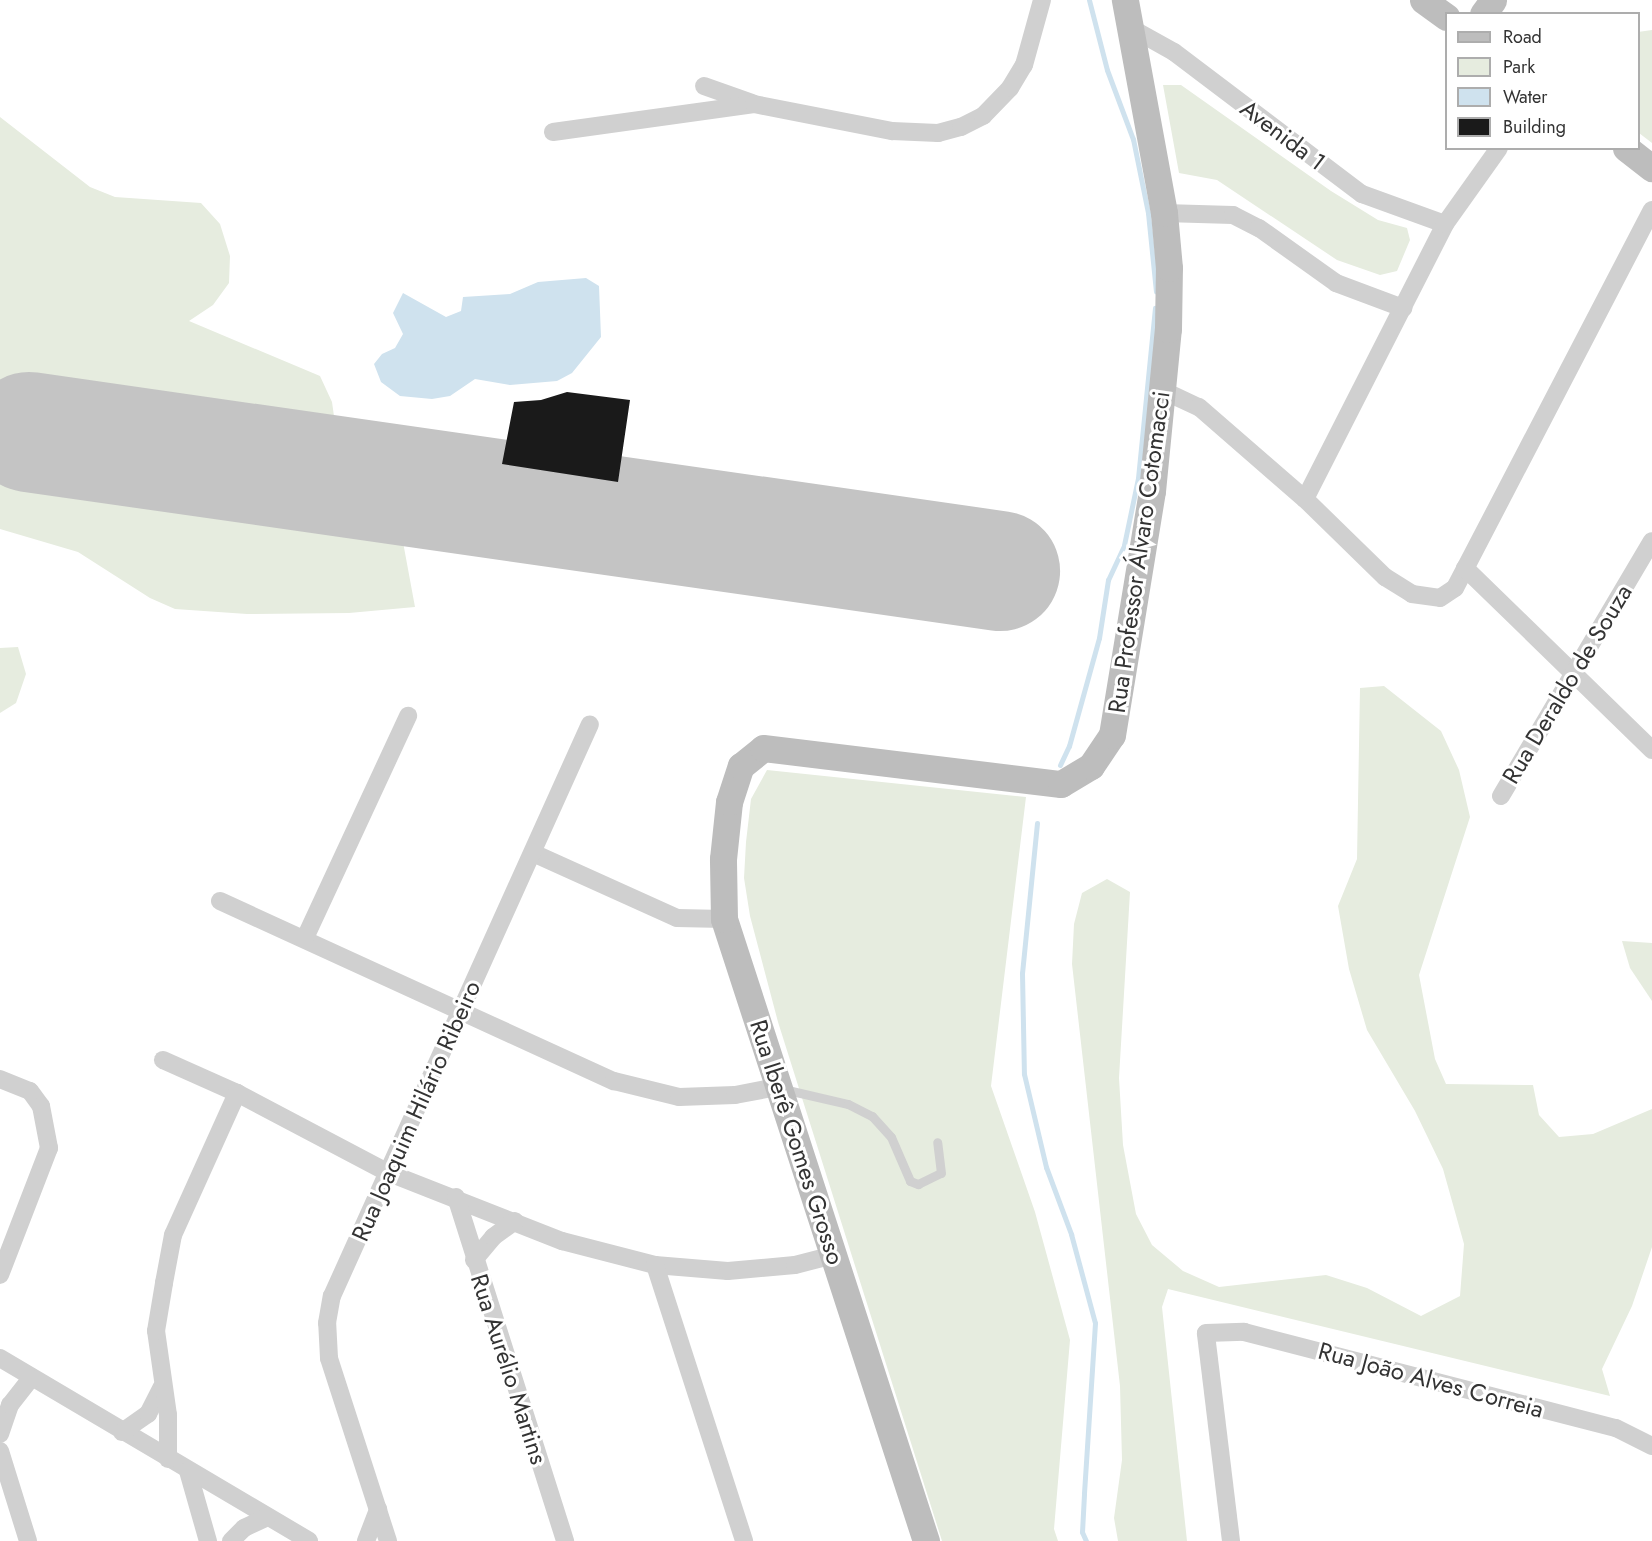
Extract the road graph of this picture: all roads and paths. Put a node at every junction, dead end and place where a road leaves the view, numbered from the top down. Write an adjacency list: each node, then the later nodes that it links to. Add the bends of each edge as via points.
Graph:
1 (1042, 0): 7 (street, via 1024,65 1010,88 983,116 961,127 938,133 892,131)
2 (1125, 0): 5 (street, Rua Professor Álvaro Cotomacci)
3 (1423, 0): 4 (street)
4 (1445, 16)
5 (1131, 28): 13 (street, Rua Professor Álvaro Cotomacci); 14 (street, Avenida 1, via 1174,52 1362,194)
6 (704, 86): 7 (street)
7 (754, 104): 8 (street)
8 (553, 132)
9 (1497, 150): 14 (street)
10 (1629, 150): 11 (street)
11 (1652, 168)
12 (1652, 210): 19 (street)
13 (1164, 213): 15 (street, via 1233,215 1259,228 1336,283); 16 (street, Rua Professor Álvaro Cotomacci, via 1169,268)
14 (1445, 224): 15 (street)
15 (1404, 308): 17 (street)
16 (1164, 391): 17 (street, via 1199,407); 23 (street, Rua Professor Álvaro Cotomacci, via 1139,587 1112,735 1091,766 1061,784)
17 (1305, 499): 19 (street, via 1385,578 1412,594 1440,598 1455,588)
18 (1652, 541): 20 (street, Rua Deraldo de Souza)
19 (1464, 568): 20 (street)
20 (1570, 673): 24 (street); 25 (street, Rua Deraldo de Souza)
21 (408, 716): 29 (street)
22 (590, 724): 26 (street, Rua Joaquim Hilário Ribeiro)
23 (763, 747): 28 (street, Rua Iberê Gomes Grosso, via 741,766 729,802 723,859)
24 (1652, 750)
25 (1501, 796)
26 (533, 853): 28 (street, via 677,918); 30 (street, Rua Joaquim Hilário Ribeiro)
27 (220, 901): 29 (street)
28 (724, 919): 33 (street, Rua Iberê Gomes Grosso)
29 (305, 938): 30 (street)
30 (461, 1011): 33 (street, via 614,1081 679,1097 735,1095); 36 (street, Rua Joaquim Hilário Ribeiro)
31 (163, 1060): 34 (street)
32 (0, 1079): 42 (street, via 30,1091 42,1106 49,1148)
33 (777, 1087): 35 (lane, via 848,1104 872,1116 891,1137 910,1181 918,1184 941,1173); 39 (street, Rua Iberê Gomes Grosso)
34 (237, 1093): 36 (street); 45 (street, via 173,1235 156,1331)
35 (937, 1142)
36 (389, 1173): 37 (street); 52 (street, Rua Joaquim Hilário Ribeiro, via 332,1296 327,1323 329,1358)
37 (456, 1197): 38 (street); 40 (street, Rua Aurélio Martins)
38 (515, 1221): 40 (street, via 492,1237); 41 (street, via 562,1241)
39 (834, 1255): 41 (street, via 795,1265 728,1271); 62 (street, Rua Iberê Gomes Grosso)
40 (474, 1260): 60 (street, Rua Aurélio Martins)
41 (655, 1265): 61 (street)
42 (0, 1275)
43 (0, 1358): 44 (street)
44 (31, 1378): 46 (street); 47 (street, via 10,1405)
45 (163, 1385): 46 (street, via 148,1414); 50 (street)
46 (122, 1432): 50 (street)
47 (0, 1434)
48 (1652, 1446): 63 (street, Rua João Alves Correia, via 1616,1428 1244,1332 1206,1333)
49 (0, 1451): 54 (street)
50 (168, 1460): 51 (street)
51 (188, 1471): 53 (street); 55 (street)
52 (378, 1509): 58 (street); 59 (street, Rua Joaquim Hilário Ribeiro)
53 (268, 1516): 56 (street, via 244,1528); 57 (street)
54 (28, 1541)
55 (208, 1541)
56 (231, 1541)
57 (309, 1541)
58 (366, 1541)
59 (388, 1541)
60 (565, 1541)
61 (744, 1541)
62 (926, 1541)
63 (1231, 1541)

